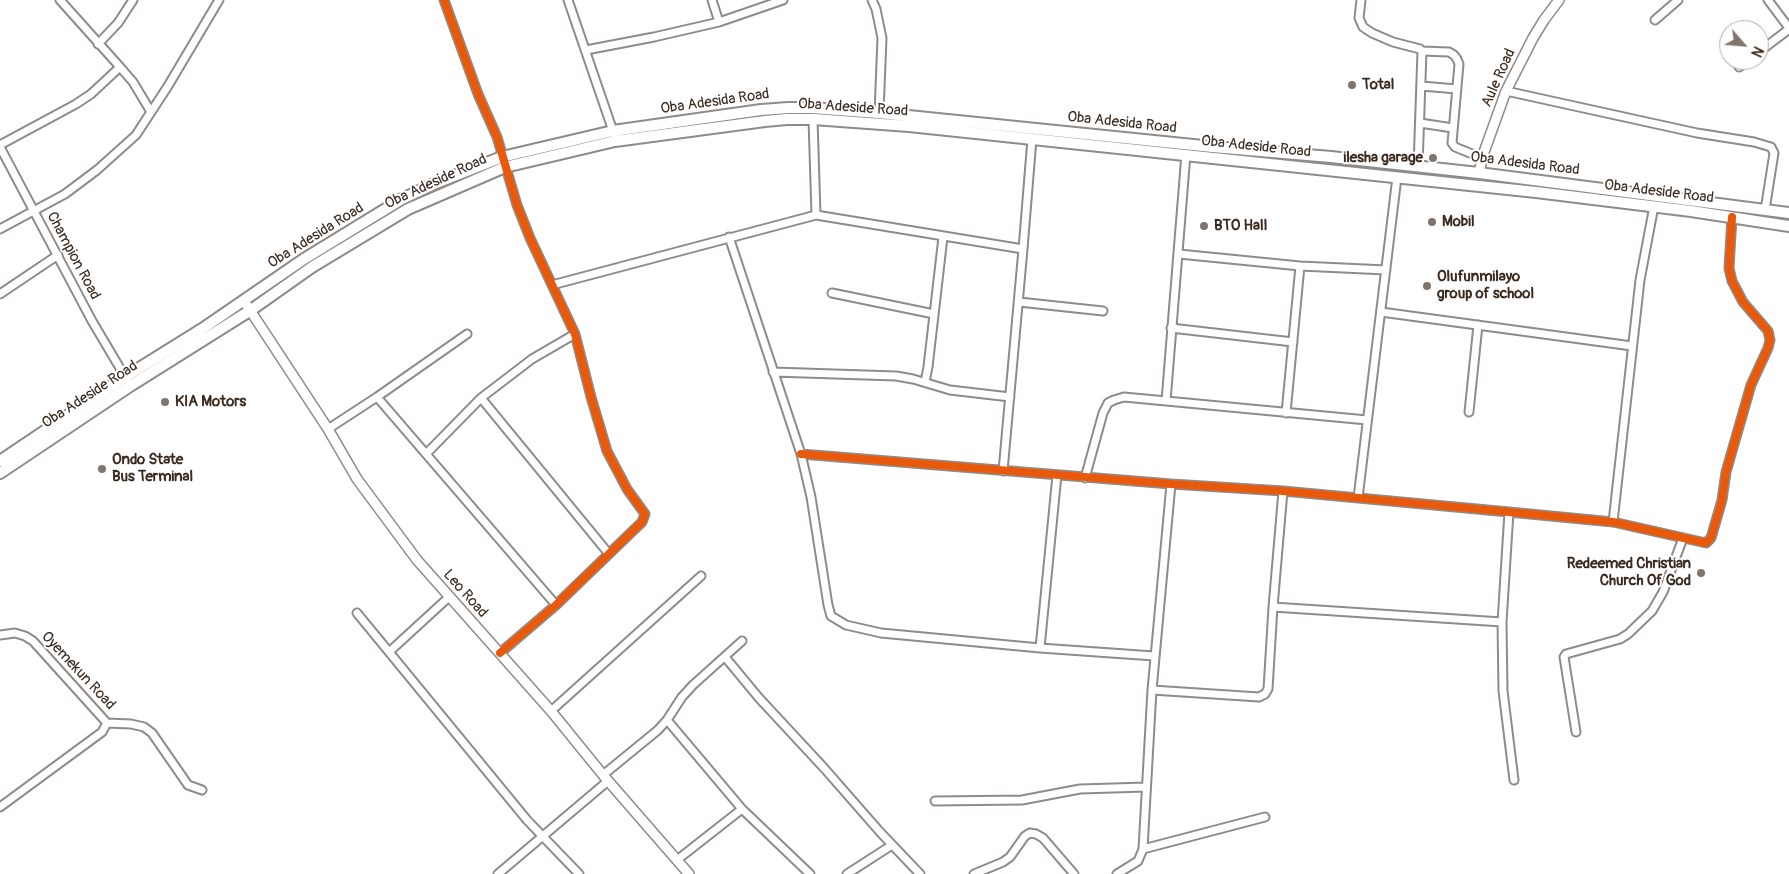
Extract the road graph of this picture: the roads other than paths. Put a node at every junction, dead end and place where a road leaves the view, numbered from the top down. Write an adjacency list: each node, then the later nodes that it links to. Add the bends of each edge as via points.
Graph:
1 (60, 0): 16 (street)
2 (133, 0): 16 (street, via 118,23)
3 (219, 0): 24 (street)
4 (444, 0): 37 (street)
5 (568, 0): 18 (street)
6 (712, 0): 14 (street)
7 (783, 0): 14 (street)
8 (872, 0): 25 (street, via 882,38)
9 (1361, 0): 19 (street, via 1359,18 1363,27 1393,42)
10 (1558, 0): 23 (street, Aule Road, via 1533,38)
11 (1678, 0): 13 (street)
12 (1768, 0): 15 (street)
13 (1654, 20)
14 (719, 22): 18 (street)
15 (1789, 29): 17 (street)
16 (98, 44): 20 (street)
17 (1769, 44)
18 (586, 50): 30 (street)
19 (1422, 51): 21 (street); 22 (street, via 1454,55 1459,64)
20 (120, 67): 24 (street); 32 (street, via 76,104)
21 (1421, 86): 22 (street); 27 (street)
22 (1457, 89): 28 (street)
23 (1506, 91): 36 (street, Aule Road); 42 (street, via 1770,147 1774,153)
24 (151, 112): 43 (street, via 136,135 97,170)
25 (879, 112): 29 (main road, Oba Adesida Road); 30 (main road, Oba Adesida Road, via 788,108)
26 (814, 119): 29 (main road, Oba Adeside Road); 30 (main road, Oba Adeside Road, via 787,118); 45 (street)
27 (1420, 123): 28 (street); 38 (street)
28 (1453, 128): 36 (street, via 1453,146)
29 (1012, 132): 31 (main road, Oba Adeside Road); 33 (main road, Oba Adesida Road)
30 (614, 136): 37 (main road, Oba Adesida Road)
31 (1032, 139): 34 (main road, Oba Adeside Road); 51 (street)
32 (0, 146): 43 (street, Champion Road)
33 (1212, 147): 35 (main road); 38 (main road, Oba Adesida Road)
34 (1186, 154): 35 (main road, Oba Adeside Road); 53 (street)
35 (1211, 158): 40 (main road, Oba Adeside Road)
36 (1482, 158): 39 (street, Aule Road)
37 (504, 162): 56 (street, via 527,230); 59 (main road, Oba Adesida Road, via 436,182 402,199 304,259); 61 (main road, Oba Adeside Road, via 408,209 312,267)
38 (1418, 167): 39 (main road, Oba Adesida Road)
39 (1479, 173): 42 (main road, Oba Adesida Road)
40 (1397, 177): 41 (main road, Oba Adeside Road); 55 (street)
41 (1654, 206): 46 (main road, Oba Adeside Road); 70 (street, via 1641,270)
42 (1765, 210): 44 (main road, Oba Adesida Road)
43 (33, 211): 48 (street); 52 (street, Champion Road)
44 (1789, 213)
45 (816, 215): 49 (street); 50 (street)
46 (1732, 217): 47 (main road, Oba Adeside Road); 94 (street, via 1729,268 1732,282 1743,302 1768,331 1770,340 1751,385 1711,538 1706,543)
47 (1789, 226)
48 (0, 229)
49 (729, 237): 56 (street); 71 (street)
50 (943, 237): 51 (street); 64 (street)
51 (1023, 249): 60 (street)
52 (58, 254): 57 (street); 72 (street, Champion Road)
53 (1179, 254): 54 (street); 66 (street)
54 (1300, 266): 55 (street); 69 (street)
55 (1386, 270): 63 (street)
56 (552, 285): 68 (street)
57 (0, 294)
58 (832, 294): 64 (street)
59 (244, 301): 61 (street, Leo Road); 72 (main road, Oba Adesida Road)
60 (1019, 302): 62 (street); 75 (street)
61 (250, 310): 72 (main road, Oba Adeside Road); 81 (street, Leo Road)
62 (1103, 311)
63 (1381, 312): 65 (street); 80 (street)
64 (934, 314): 73 (street)
65 (1478, 325): 70 (street); 79 (street)
66 (1171, 328): 69 (street); 77 (street)
67 (466, 334): 74 (street)
68 (575, 334): 76 (street, via 532,359); 95 (street, via 607,451 645,514 642,522)
69 (1293, 342): 78 (street)
70 (1632, 346): 93 (street)
71 (773, 372): 73 (street, via 896,376); 83 (street)
72 (128, 382): 84 (main road, Oba Adesida Road); 86 (main road, Oba Adeside Road)
73 (925, 382): 75 (street, via 950,390)
74 (377, 397): 81 (street); 82 (street)
75 (1010, 397): 85 (street)
76 (481, 398): 82 (street); 95 (street)
77 (1166, 401): 78 (street); 88 (street, via 1124,397 1108,403)
78 (1286, 412): 80 (street)
79 (1470, 412)
80 (1367, 420): 91 (street)
81 (328, 429): 97 (street, Leo Road, via 384,518)
82 (426, 454): 98 (street)
83 (801, 454): 85 (street); 104 (street, via 831,616 846,625 881,633)
84 (0, 461)
85 (1002, 471): 87 (street)
86 (0, 473)
87 (1057, 475): 88 (street); 104 (street)
88 (1085, 478): 89 (street)
89 (1171, 484): 90 (street); 107 (street)
90 (1283, 491): 91 (street); 99 (street)
91 (1358, 498): 92 (street)
92 (1509, 512): 93 (street); 101 (street)
93 (1613, 522): 94 (street)
94 (1683, 538): 113 (street, via 1659,602 1646,616 1620,639 1564,657)
95 (609, 554): 98 (street)
96 (701, 576): 110 (street)
97 (449, 597): 105 (street); 106 (street, Leo Road)
98 (556, 605): 106 (street)
99 (1273, 607): 101 (street); 109 (street, via 1268,689 1265,694 1259,697)
100 (357, 614): 105 (street)
101 (1502, 622): 115 (street, via 1503,691)
102 (0, 635): 112 (street, Oyemekun Road, via 15,633 33,641)
103 (742, 640): 108 (street)
104 (1040, 648): 107 (street)
105 (389, 652): 122 (street)
106 (500, 653): 110 (street, Leo Road)
107 (1154, 656): 109 (street)
108 (725, 657): 111 (street, via 693,685); 123 (street, via 758,698)
109 (1152, 690): 116 (street)
110 (551, 711): 114 (street, Leo Road)
111 (667, 720): 114 (street); 120 (street)
112 (108, 723): 117 (street, via 144,727 152,733 188,785); 119 (street, via 102,732)
113 (1576, 732)
114 (606, 778): 122 (street); 125 (street, Leo Road)
115 (1514, 780)
116 (1146, 787): 118 (street, via 1080,789 1022,800); 124 (street)
117 (202, 790)
118 (935, 800)
119 (0, 807)
120 (742, 809): 125 (street); 129 (street)
121 (1265, 816): 124 (street)
122 (543, 837): 126 (street); 127 (street)
123 (892, 845): 130 (street); 131 (street)
124 (1143, 849): 134 (street, via 1138,861)
125 (677, 860): 128 (street, Leo Road)
126 (498, 874)
127 (579, 874)
128 (689, 874)
129 (810, 874)
130 (847, 874)
131 (920, 874)
132 (974, 874): 133 (street, via 1010,857 1030,833 1043,838)
133 (1074, 874)
134 (1117, 874)

